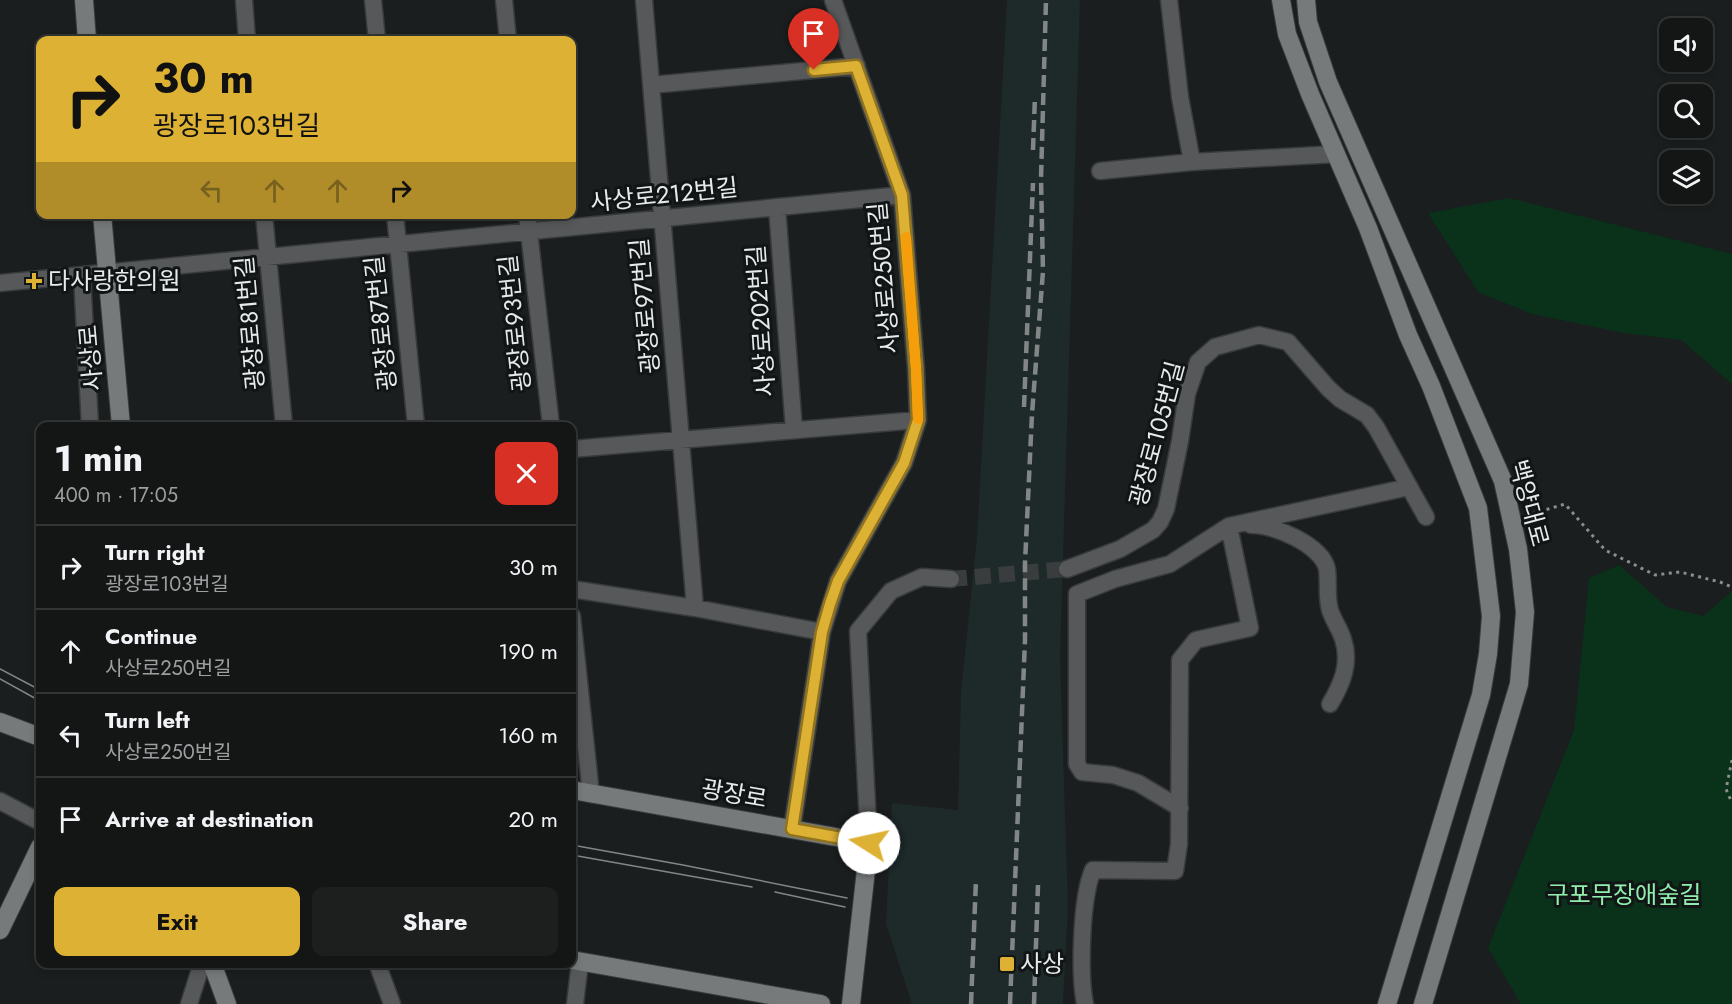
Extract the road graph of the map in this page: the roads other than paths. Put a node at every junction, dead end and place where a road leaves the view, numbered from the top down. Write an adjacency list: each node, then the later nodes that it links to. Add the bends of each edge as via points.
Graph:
1 (84, 0): 10 (main road)
2 (244, 0): 11 (street)
3 (374, 0): 12 (street)
4 (504, 0): 13 (street)
5 (644, 0): 15 (street, 광장로97번길)
6 (833, 0): 14 (street, 사상로250번길)
7 (1169, 0): 17 (street)
8 (1281, 0): 16 (main road, via 1287,34)
9 (1306, 0): 76 (main road, 백양대로, via 1308,22 1328,82 1503,481 1518,549 1525,612 1520,684)
10 (87, 36)
11 (248, 36)
12 (378, 36)
13 (508, 36)
14 (856, 66): 15 (street); 19 (street, 사상로250번길)
15 (651, 85): 25 (street, 광장로97번길)
16 (1336, 154): 17 (street); 75 (main road, via 1478,508 1491,616 1481,695)
17 (1192, 162): 18 (street)
18 (1100, 171)
19 (902, 195): 20 (street, 사상로212번길); 32 (street, 사상로250번길)
20 (777, 207): 25 (street, 사상로212번길); 38 (street, 사상로202번길)
21 (102, 219): 29 (main road, 사상로)
22 (264, 219): 28 (street, 광장로81번길)
23 (395, 219): 27 (street, 광장로87번길)
24 (528, 219): 26 (street, 광장로93번길)
25 (662, 219): 26 (street, 사상로212번길); 39 (street, 광장로97번길)
26 (529, 232): 27 (street, 사상로212번길); 37 (street, 광장로93번길)
27 (398, 245): 28 (street, 사상로212번길); 36 (street, 광장로87번길)
28 (268, 258): 29 (street, 사상로212번길); 35 (street, 광장로81번길)
29 (107, 273): 30 (street, 사상로212번길); 34 (main road, 사상로)
30 (82, 276): 31 (street, 사상로212번길); 33 (street)
31 (0, 283)
32 (918, 420): 38 (street, 사상로202번길); 48 (street, via 904,463 838,581)
33 (90, 422)
34 (121, 422)
35 (284, 422)
36 (416, 422)
37 (551, 422)
38 (794, 430): 39 (street, 사상로202번길)
39 (681, 440): 40 (street, 사상로202번길); 47 (street, 광장로97번길)
40 (576, 449)
41 (1410, 487): 42 (street, 광장로105번길); 43 (street); 44 (street, 광장로105번길, via 1367,415 1328,388 1288,342 1260,335 1215,347 1198,363 1187,394 1166,509 1160,522 1120,549)
42 (1426, 517)
43 (1229, 526): 50 (street, via 1260,525 1285,532 1310,546 1326,566 1327,598 1344,640 1347,665); 56 (street, via 1250,628 1196,640 1180,660); 56 (street, via 1170,564 1077,594 1077,764 1082,772 1113,775 1138,783)
44 (1067, 569)
45 (951, 579): 59 (street, via 922,577 891,591 858,632)
46 (576, 590): 47 (street)
47 (695, 608): 48 (street)
48 (822, 632): 58 (street)
49 (576, 653): 54 (street)
50 (1330, 704)
51 (0, 722): 52 (main road)
52 (36, 736)
53 (576, 791): 54 (main road, 광장로)
54 (591, 794): 58 (main road, 광장로)
55 (0, 801): 57 (street)
56 (1180, 808): 74 (street, via 1174,871 1093,870 1086,890 1082,986)
57 (36, 820)
58 (792, 829): 59 (main road, 광장로)
59 (869, 843): 73 (main road)
60 (36, 856): 61 (main road)
61 (0, 930)
62 (576, 961): 67 (main road)
63 (200, 968): 68 (street)
64 (214, 968): 69 (main road)
65 (379, 968): 70 (street)
66 (576, 968): 71 (street)
67 (763, 999): 72 (main road)
68 (189, 1004)
69 (227, 1004)
70 (392, 1004)
71 (575, 1004)
72 (821, 1004)
73 (851, 1004)
74 (1085, 1004)
75 (1387, 1004)
76 (1423, 1004)

